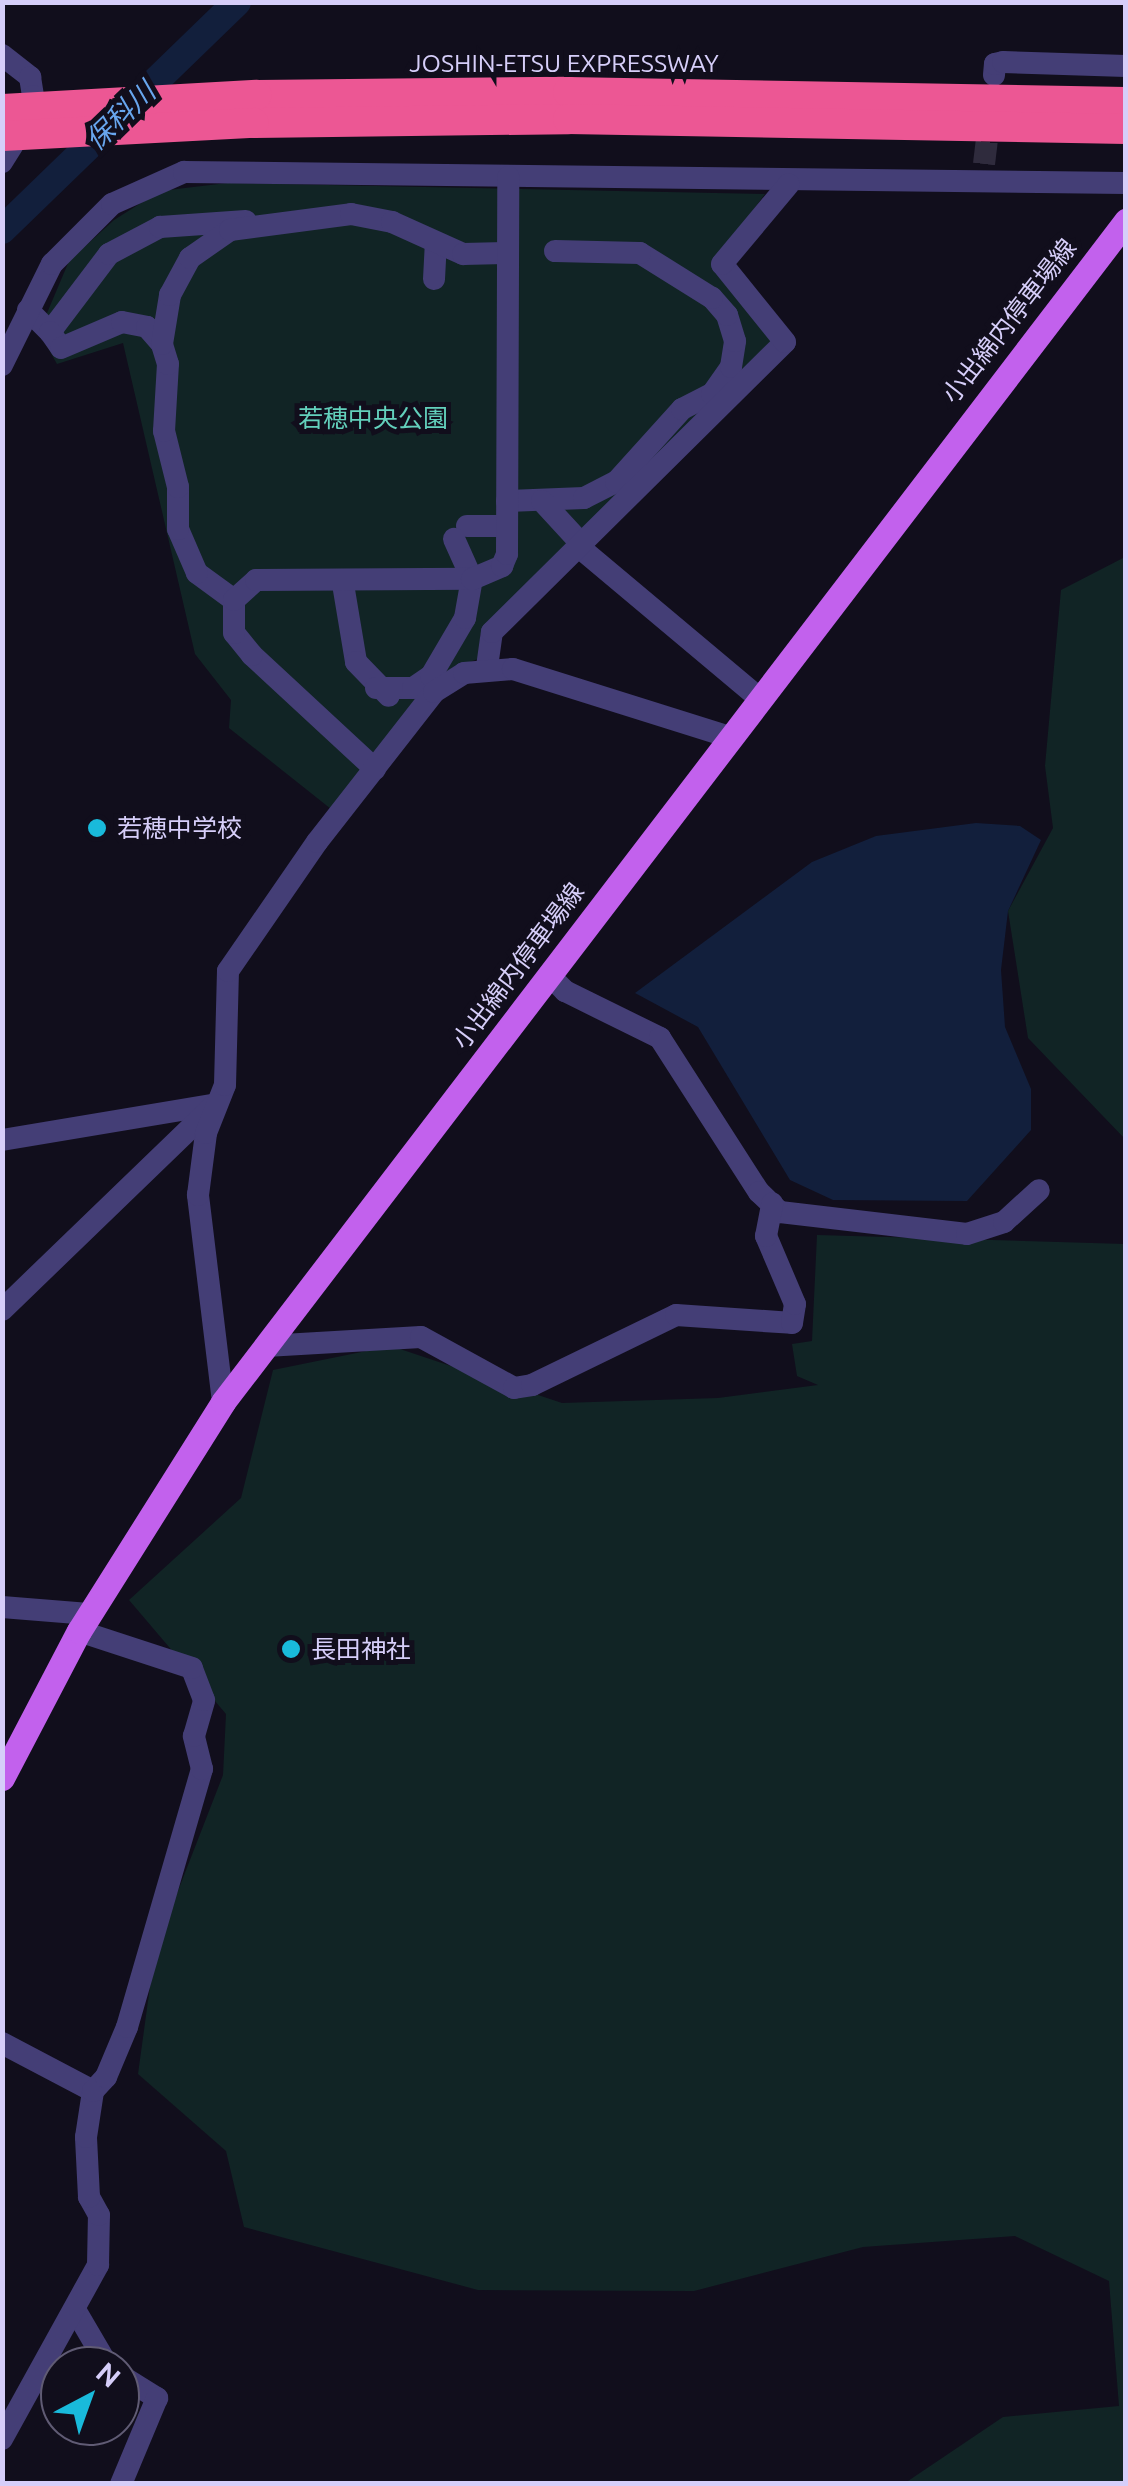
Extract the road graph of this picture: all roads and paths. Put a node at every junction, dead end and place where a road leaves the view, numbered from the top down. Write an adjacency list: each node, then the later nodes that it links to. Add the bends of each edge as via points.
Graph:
1 (2, 55): 9 (street, via 30,77 33,96 29,120)
2 (1126, 66): 3 (street, via 1003,62 995,64)
3 (994, 75)
4 (1126, 102): 6 (highway, JOSHIN-ETSU EXPRESSWAY, via 587,92)
5 (3, 109): 6 (highway, JOSHIN-ETSU EXPRESSWAY, bridge)
6 (256, 109): 7 (highway, JOSHIN-ETSU EXPRESSWAY); 8 (highway, JOSHIN-ETSU EXPRESSWAY, bridge)
7 (1126, 129)
8 (3, 136)
9 (2, 162)
10 (508, 178): 11 (street); 17 (street); 19 (street, via 184,172 112,204 52,264)
11 (789, 184): 12 (street, via 984,173); 21 (street, via 722,264)
12 (1126, 184)
13 (1126, 221): 34 (main road, 小出綿内停車場線)
14 (259, 224): 15 (street, via 350,214 392,222); 22 (street, via 230,230 190,258 170,295); 23 (street, via 228,218 160,227 109,254)
15 (436, 244): 17 (street, via 463,254); 18 (street)
16 (556, 251): 20 (street, via 640,253 712,298 727,315)
17 (505, 253): 25 (street)
18 (434, 279)
19 (28, 310): 23 (street); 24 (street)
20 (735, 341): 21 (street); 26 (street, via 731,367 712,394 682,408 616,482 584,498)
21 (768, 341): 28 (street)
22 (162, 344): 23 (street, via 147,327 122,322); 31 (street, via 168,364 164,431 178,487 178,529 198,573)
23 (58, 350)
24 (2, 365)
25 (507, 501): 26 (street); 27 (street)
26 (542, 501): 28 (street)
27 (507, 526): 29 (street, via 502,566); 29 (street, via 460,533)
28 (578, 543): 32 (street, via 492,632); 34 (street)
29 (472, 579): 30 (street); 33 (street, via 465,618 431,676 412,688)
30 (343, 584): 31 (street, via 256,580); 33 (street, via 356,662)
31 (234, 600): 37 (street, via 234,633 252,655)
32 (487, 667): 35 (street, via 464,672); 36 (street, via 546,677)
33 (376, 688): 35 (street)
34 (759, 698): 36 (main road, 小出綿内停車場線)
35 (419, 712): 37 (street)
36 (730, 738): 38 (main road, 小出綿内停車場線)
37 (375, 769): 39 (street, via 228,972 225,1084)
38 (549, 975): 42 (street, via 566,991 660,1038); 44 (main road, 小出綿内停車場線)
39 (215, 1104): 40 (street); 43 (street); 45 (street, via 198,1194)
40 (2, 1140)
41 (1039, 1190): 42 (street, via 1004,1222 967,1234 866,1218 795,1217)
42 (772, 1204): 44 (street, via 766,1236 795,1304 792,1323 676,1314 514,1388 421,1338)
43 (2, 1310)
44 (266, 1346): 45 (main road, 小出綿内停車場線)
45 (223, 1402): 47 (main road, 小出綿内停車場線)
46 (2, 1607): 47 (street)
47 (84, 1623): 48 (main road, 小出綿内停車場線); 50 (street, via 192,1668 204,1700 194,1736 202,1769 182,1850 156,1914 126,2027 106,2077)
48 (2, 1778)
49 (2, 2043): 50 (street)
50 (93, 2091): 51 (street, via 86,2136 89,2197 99,2214 98,2266)
51 (78, 2312): 52 (street); 55 (street)
52 (97, 2346)
53 (140, 2388): 54 (street, via 156,2398)
54 (140, 2436)
55 (2, 2440)
56 (136, 2446): 57 (street)
57 (120, 2484)

